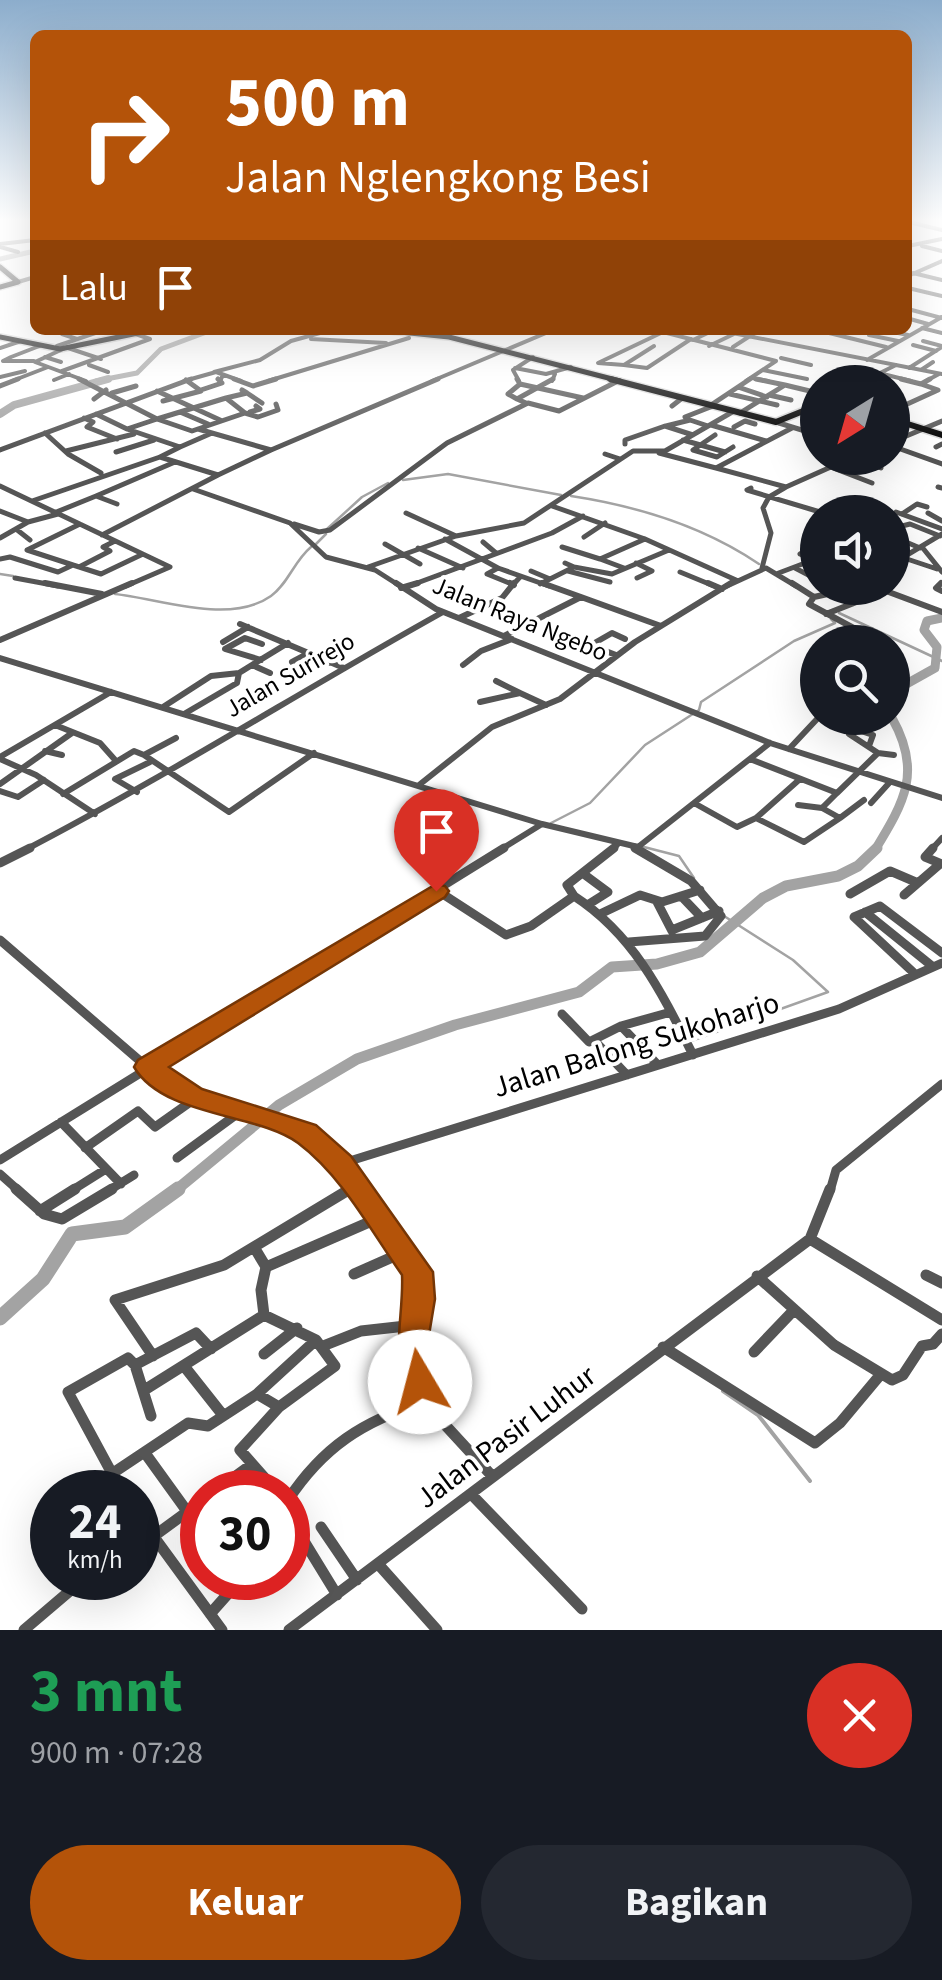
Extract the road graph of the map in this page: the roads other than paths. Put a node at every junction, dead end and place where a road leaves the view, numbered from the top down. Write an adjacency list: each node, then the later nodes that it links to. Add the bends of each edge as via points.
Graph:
1 (938, 298): 2 (street)
2 (930, 302)
3 (942, 306): 5 (street)
4 (912, 309): 5 (street)
5 (927, 314): 6 (street)
6 (941, 318): 9 (street)
7 (912, 322): 9 (street)
8 (912, 324): 10 (street)
9 (928, 324): 10 (street)
10 (920, 328): 11 (street); 12 (street)
11 (912, 333)
12 (942, 333)
13 (66, 335): 34 (street)
14 (89, 335): 34 (street)
15 (104, 335): 41 (street)
16 (136, 335): 41 (main road)
17 (142, 335): 61 (street, via 150,339)
18 (313, 335): 37 (street)
19 (400, 335): 35 (main road)
20 (423, 335): 35 (main road)
21 (432, 335): 58 (main road)
22 (540, 335): 58 (street)
23 (653, 335): 31 (street)
24 (678, 335): 38 (street)
25 (704, 335): 38 (street)
26 (734, 335): 50 (street)
27 (742, 335): 32 (street)
28 (837, 335): 36 (street)
29 (869, 335): 42 (street)
30 (908, 335): 42 (street)
31 (656, 336): 46 (street)
32 (749, 336): 39 (street); 52 (street)
33 (0, 337): 40 (main road)
34 (80, 338): 47 (street); 55 (street)
35 (409, 338): 45 (street)
36 (852, 339): 44 (street); 54 (street)
37 (296, 340): 45 (street); 80 (street, via 260,360)
38 (692, 340): 50 (street); 69 (street, via 647,368)
39 (767, 340): 51 (street); 53 (street)
40 (21, 341): 48 (main road); 56 (street)
41 (109, 341): 47 (main road)
42 (898, 341): 54 (street)
43 (923, 341): 57 (street)
44 (842, 342)
45 (396, 343): 101 (street)
46 (644, 343): 66 (street); 69 (street, via 654,346)
47 (91, 344): 55 (main road)
48 (42, 345): 55 (main road); 62 (street)
49 (914, 345): 57 (street)
50 (709, 346): 63 (street)
51 (799, 346): 63 (street); 64 (street)
52 (733, 347)
53 (776, 348)
54 (886, 348): 64 (street)
55 (60, 349): 60 (street); 61 (street)
56 (0, 350): 62 (street)
57 (939, 350): 74 (street)
58 (498, 352): 59 (main road); 168 (street)
59 (534, 358): 75 (street); 76 (main road)
60 (34, 359): 62 (street); 65 (street); 73 (street)
61 (101, 359): 68 (street)
62 (12, 360): 72 (street)
63 (778, 360): 70 (street); 78 (street)
64 (867, 360): 71 (street)
65 (61, 362)
66 (598, 362): 69 (street); 76 (street)
67 (933, 362): 79 (street)
68 (86, 364): 81 (street); 90 (street, via 108,372)
69 (624, 365)
70 (811, 365)
71 (891, 365)
72 (0, 367)
73 (46, 367): 81 (street); 85 (street); 96 (street)
74 (910, 367)
75 (515, 368): 82 (street); 93 (street)
76 (574, 368): 82 (street); 91 (main road)
77 (910, 368): 79 (street)
78 (763, 370): 86 (street); 87 (street)
79 (921, 370): 83 (street)
80 (213, 372): 84 (street); 89 (street)
81 (65, 373): 88 (street); 90 (street)
82 (555, 374): 102 (street)
83 (941, 374): 94 (street)
84 (223, 375): 101 (street); 106 (street, via 220,384)
85 (0, 376)
86 (752, 378): 95 (street); 99 (street)
87 (800, 378)
88 (54, 380)
89 (186, 380): 100 (street); 106 (street)
90 (89, 381): 105 (street)
91 (618, 382): 110 (street); 114 (main road)
92 (910, 383): 94 (street)
93 (520, 384): 102 (street); 111 (street, via 508,394)
94 (921, 384): 104 (street)
95 (785, 385): 103 (street); 109 (street)
96 (0, 386)
97 (122, 386): 105 (street)
98 (136, 386): 105 (street)
99 (738, 387): 107 (street); 109 (street)
100 (161, 389): 112 (street); 117 (street)
101 (247, 389): 108 (street); 130 (street, via 260,409)
102 (538, 389): 110 (street); 111 (street)
103 (800, 389)
104 (940, 390): 124 (street)
105 (108, 391): 117 (street); 118 (street)
106 (199, 391): 112 (street); 113 (street)
107 (730, 394): 109 (street); 121 (street)
108 (228, 395): 113 (street); 130 (street)
109 (766, 397): 115 (street); 122 (street); 129 (street)
110 (583, 398): 120 (street, via 559,411)
111 (517, 399): 120 (street)
112 (177, 400): 116 (street); 126 (street); 128 (street)
113 (216, 400): 126 (street)
114 (681, 400): 121 (main road); 123 (street)
115 (792, 400)
116 (163, 401)
117 (127, 402): 125 (street); 128 (street)
118 (96, 403): 125 (street); 127 (street)
119 (276, 404): 130 (street, via 278,410 256,418)
120 (528, 404): 206 (street, via 447,443 338,526 321,532)
121 (712, 405): 129 (main road); 137 (street, via 683,418)
122 (777, 405)
123 (672, 406)
124 (910, 406)
125 (113, 408): 127 (street)
126 (192, 408): 133 (street); 136 (street)
127 (105, 410): 132 (street)
128 (145, 412): 135 (street)
129 (737, 412): 140 (main road); 143 (street)
130 (245, 413): 136 (street)
131 (800, 413): 140 (main road)
132 (96, 414): 134 (street); 145 (street)
133 (179, 416): 135 (street); 139 (street); 142 (street)
134 (84, 418): 150 (street); 157 (street, via 94,422 87,426)
135 (157, 419): 139 (street); 145 (street)
136 (220, 420): 142 (street)
137 (690, 420): 143 (street); 144 (street)
138 (942, 421): 148 (street)
139 (166, 423): 147 (street)
140 (779, 423): 146 (street)
141 (910, 423): 148 (main road)
142 (208, 424): 147 (street)
143 (710, 425): 153 (street); 154 (street)
144 (665, 426): 153 (street); 165 (street, via 623,442)
145 (127, 428): 151 (street)
146 (792, 428): 149 (street); 161 (street)
147 (198, 429): 152 (street)
148 (924, 429): 155 (main road); 156 (street)
149 (800, 430)
150 (45, 433): 167 (street); 169 (street)
151 (134, 434): 157 (street); 158 (street)
152 (212, 434): 164 (street); 168 (street)
153 (694, 434): 159 (street)
154 (741, 434): 160 (street); 161 (street)
155 (942, 435)
156 (910, 436)
157 (117, 439): 169 (street)
158 (154, 440): 163 (street); 164 (street)
159 (683, 440): 162 (street); 172 (street)
160 (729, 441)
161 (766, 441): 174 (street)
162 (700, 445): 171 (street, via 693,450); 171 (street, via 712,437 733,447)
163 (136, 447): 170 (street); 177 (street)
164 (180, 447): 175 (street)
165 (639, 448): 172 (street); 176 (street)
166 (910, 448): 179 (street)
167 (0, 450)
168 (271, 450): 184 (street)
169 (66, 451): 183 (street)
170 (116, 452)
171 (726, 452): 174 (street)
172 (659, 453): 181 (street)
173 (605, 454): 176 (street)
174 (740, 456): 181 (street)
175 (160, 457): 177 (street); 178 (street)
176 (620, 459): 198 (street)
177 (148, 460): 180 (street)
178 (175, 462): 184 (street); 193 (street)
179 (942, 464)
180 (132, 465): 182 (street); 183 (street)
181 (716, 468): 189 (street)
182 (150, 472)
183 (102, 474): 196 (street)
184 (218, 475): 190 (street)
185 (811, 475): 189 (street)
186 (851, 475): 187 (street)
187 (872, 483)
188 (0, 486): 192 (street)
189 (786, 488): 195 (street)
190 (193, 489): 206 (street, Jalan Raya Ngebo); 214 (street)
191 (746, 490): 195 (street)
192 (12, 492): 194 (street); 196 (street)
193 (96, 496): 197 (street); 201 (street)
194 (0, 497)
195 (769, 497): 199 (street); 254 (street, via 763,508 771,533)
196 (32, 502): 201 (street)
197 (117, 504)
198 (552, 506): 203 (street); 210 (street)
199 (800, 506)
200 (0, 511): 205 (street)
201 (56, 513): 205 (street); 208 (street)
202 (406, 513): 216 (street)
203 (583, 516): 207 (street); 223 (street)
204 (942, 521): 213 (street, via 917,504 899,513)
205 (28, 522): 211 (street)
206 (290, 523): 250 (street, Jalan Raya Ngebo, via 326,557)
207 (605, 523): 217 (street); 219 (street)
208 (80, 524): 212 (street); 214 (street)
209 (910, 525): 213 (street)
210 (512, 526): 216 (street); 223 (street)
211 (16, 529): 218 (street); 221 (street)
212 (64, 530): 215 (street); 234 (street)
213 (941, 533): 233 (street)
214 (102, 535): 224 (street)
215 (79, 536)
216 (456, 536): 220 (street)
217 (584, 537)
218 (0, 538)
219 (645, 538): 232 (street); 235 (street)
220 (446, 539): 231 (street); 243 (street)
221 (30, 540)
222 (499, 540): 229 (street)
223 (536, 540): 229 (street)
224 (116, 541): 238 (street); 248 (street, via 104,548 110,551)
225 (483, 542): 237 (street)
226 (612, 542): 232 (street)
227 (910, 543): 233 (street)
228 (385, 544): 236 (street)
229 (512, 547): 237 (street)
230 (562, 547): 242 (street)
231 (418, 548): 236 (street); 252 (street)
232 (626, 548): 242 (street)
233 (921, 548): 239 (street); 258 (street)
234 (27, 550): 240 (street); 248 (street)
235 (668, 550): 245 (street); 267 (street)
236 (404, 552): 246 (street); 250 (street)
237 (496, 553): 243 (street)
238 (143, 554): 261 (street); 277 (street, via 169,568)
239 (910, 554)
240 (10, 556): 241 (street); 248 (street, via 54,571)
241 (0, 559)
242 (600, 559): 247 (street); 253 (street)
243 (480, 560): 252 (street); 256 (street)
244 (910, 561): 258 (street)
245 (636, 563): 253 (street); 265 (street, via 652,571)
246 (420, 564)
247 (590, 565)
248 (76, 566): 261 (street)
249 (800, 566): 255 (street)
250 (368, 567): 273 (street, Jalan Raya Ngebo)
251 (569, 567): 253 (street, via 611,574); 266 (street); 268 (street)
252 (464, 568): 273 (street)
253 (624, 568)
254 (762, 568): 262 (street); 267 (street)
255 (795, 568): 257 (street); 262 (street)
256 (505, 569): 263 (street); 272 (street, via 487,574)
257 (800, 570)
258 (940, 570)
259 (531, 571): 266 (street)
260 (680, 572): 275 (street)
261 (101, 574): 269 (street, via 98,579)
262 (776, 574): 274 (street)
263 (520, 577): 270 (street); 272 (street)
264 (15, 578): 277 (street)
265 (637, 578)
266 (550, 579): 270 (street)
267 (736, 580): 275 (street)
268 (610, 582)
269 (108, 583)
270 (540, 584): 278 (street)
271 (942, 584): 276 (street, via 936,588)
272 (514, 585): 282 (street)
273 (401, 588): 283 (street, Jalan Raya Ngebo)
274 (800, 588)
275 (722, 589): 291 (street)
276 (942, 591)
277 (107, 595): 294 (street)
278 (581, 597): 290 (street); 291 (street)
279 (910, 600): 284 (street)
280 (813, 605): 285 (street)
281 (850, 605): 285 (street)
282 (477, 609): 286 (street); 287 (street)
283 (438, 612): 287 (street, Jalan Raya Ngebo); 309 (street, Jalan Surirejo)
284 (942, 612)
285 (826, 614): 289 (street)
286 (491, 615)
287 (459, 618): 293 (street, Jalan Raya Ngebo)
288 (508, 620): 290 (street)
289 (847, 625)
290 (523, 626): 293 (street)
291 (661, 626): 301 (street)
292 (264, 634): 295 (street); 296 (street, via 244,626); 298 (street)
293 (508, 638): 307 (street); 310 (street, Jalan Raya Ngebo)
294 (0, 640)
295 (253, 640): 297 (street); 303 (street, via 225,649)
296 (223, 642)
297 (262, 644)
298 (288, 644): 300 (street); 303 (street)
299 (606, 651): 299 (street, via 588,644 612,634 625,638); 301 (street)
300 (309, 652): 304 (street); 305 (street)
301 (616, 655): 310 (street)
302 (0, 658): 314 (street)
303 (262, 660): 308 (street)
304 (292, 662)
305 (332, 662): 306 (street); 309 (street)
306 (305, 665)
307 (463, 665)
308 (252, 666): 311 (street); 312 (street)
309 (344, 668): 321 (street, Jalan Surirejo)
310 (597, 671): 317 (street); 325 (street, Jalan Raya Ngebo)
311 (270, 673)
312 (239, 674): 318 (street, via 211,676); 319 (street, via 238,683)
313 (496, 681): 315 (street)
314 (111, 692): 318 (street); 320 (street)
315 (520, 692): 316 (street); 317 (street)
316 (480, 702)
317 (546, 705): 343 (street, via 492,727)
318 (163, 707): 319 (street)
319 (184, 714): 321 (street)
320 (55, 726): 322 (street); 333 (street)
321 (234, 730): 329 (street); 339 (street, Jalan Surirejo)
322 (72, 733): 328 (street); 336 (street, via 100,743)
323 (802, 735): 327 (street)
324 (176, 738): 334 (street)
325 (770, 742): 327 (street, Jalan Raya Ngebo); 335 (street)
326 (869, 746): 330 (street)
327 (789, 749): 338 (street, Jalan Raya Ngebo)
328 (45, 751): 331 (street); 337 (street)
329 (314, 753): 339 (street, via 228,812); 343 (street)
330 (878, 753): 332 (street); 338 (street)
331 (62, 755)
332 (894, 755)
333 (0, 758): 337 (street)
334 (147, 759): 336 (street, via 138,749); 339 (street); 345 (street, via 115,779)
335 (750, 759): 340 (street); 349 (street)
336 (116, 760): 347 (street)
337 (20, 770): 341 (street); 344 (street)
338 (859, 772): 342 (street, Jalan Raya Ngebo); 346 (street)
339 (168, 773): 345 (street, Jalan Surirejo)
340 (800, 779): 346 (street); 353 (street)
341 (44, 780): 344 (street, via 18,797); 347 (street)
342 (894, 783): 348 (street, Jalan Raya Ngebo); 354 (street)
343 (420, 785): 355 (street)
344 (0, 788)
345 (136, 792): 352 (street, Jalan Surirejo)
346 (837, 793): 351 (street)
347 (62, 794): 352 (street)
348 (942, 798)
349 (694, 803): 353 (street, via 737,828); 358 (street)
350 (798, 805): 351 (street)
351 (822, 808): 354 (street)
352 (96, 814): 359 (street, Jalan Surirejo)
353 (756, 818): 354 (street, via 804,842)
354 (840, 818)
355 (542, 824): 357 (street); 363 (street)
356 (942, 838): 360 (street, via 924,857)
357 (617, 845): 358 (street); 361 (street)
358 (635, 848): 364 (street)
359 (0, 863)
360 (941, 864): 362 (street)
361 (586, 875): 367 (street, via 568,885); 370 (street, via 608,892)
362 (918, 883): 365 (street, via 890,871); 366 (street)
363 (438, 890): 367 (street, via 506,935); 387 (street)
364 (700, 890): 368 (street); 371 (street)
365 (850, 894)
366 (904, 895)
367 (574, 896): 370 (street)
368 (681, 896): 369 (street); 374 (street)
369 (657, 902): 373 (street, via 640,896); 375 (street)
370 (588, 904): 373 (street)
371 (719, 911): 374 (street); 375 (street, via 716,927 705,936)
372 (865, 912): 378 (street, via 884,908); 379 (street); 380 (street, via 853,921)
373 (600, 914): 377 (street)
374 (702, 918): 375 (street)
375 (674, 935): 377 (street)
376 (0, 940): 387 (street)
377 (628, 942): 381 (street)
378 (942, 953)
379 (937, 965): 380 (street, Jalan Balong Sukoharjo)
380 (914, 973): 385 (street, Jalan Balong Sukoharjo, via 839,1009)
381 (671, 1012): 383 (street); 385 (street)
382 (562, 1014): 384 (street, via 588,1042)
383 (620, 1026): 384 (street); 386 (street)
384 (594, 1040): 388 (street)
385 (692, 1055): 386 (street, Jalan Balong Sukoharjo)
386 (658, 1065): 388 (street, Jalan Balong Sukoharjo)
387 (148, 1067): 390 (street); 392 (street)
388 (627, 1075): 396 (street, Jalan Balong Sukoharjo)
389 (942, 1084): 404 (street, via 836,1170)
390 (196, 1098): 391 (street); 393 (street, via 155,1128 138,1112)
391 (237, 1114): 394 (street); 396 (street, via 310,1135)
392 (61, 1122): 393 (street); 395 (street)
393 (85, 1148): 397 (street)
394 (177, 1158)
395 (0, 1160)
396 (340, 1164): 401 (street)
397 (106, 1169): 400 (street); 402 (street)
398 (0, 1174): 402 (street)
399 (134, 1175): 400 (street)
400 (121, 1184): 402 (street, via 62,1219)
401 (357, 1184): 403 (street); 405 (street)
402 (40, 1211)
403 (381, 1216): 406 (street); 407 (street)
404 (810, 1239): 410 (street, Jalan Pasir Luhur); 414 (street)
405 (254, 1246): 407 (street); 423 (street, via 224,1265 113,1301)
406 (406, 1251): 408 (street); 415 (street, via 418,1272)
407 (266, 1267): 413 (street)
408 (354, 1274)
409 (926, 1275): 411 (street)
410 (757, 1276): 412 (street); 419 (street, Jalan Pasir Luhur)
411 (942, 1283)
412 (794, 1310): 421 (street); 426 (street)
413 (264, 1315): 416 (street); 420 (street)
414 (942, 1320)
415 (414, 1325): 418 (street); 429 (street)
416 (297, 1328): 418 (street); 422 (street)
417 (942, 1334): 426 (street, via 922,1346 899,1378)
418 (319, 1343): 428 (street); 430 (street, via 335,1366)
419 (665, 1346): 426 (street, via 815,1443 832,1433); 440 (street, Jalan Pasir Luhur)
420 (211, 1348): 423 (street, via 196,1333); 425 (street)
421 (754, 1352)
422 (264, 1354)
423 (153, 1356): 424 (street)
424 (134, 1365): 427 (street); 435 (street, via 128,1358 68,1392)
425 (184, 1366): 427 (street); 431 (street)
426 (881, 1374)
427 (146, 1389): 432 (street)
428 (257, 1394): 430 (street); 431 (street)
429 (424, 1402): 439 (street, via 350,1430); 440 (street)
430 (279, 1408): 434 (street, via 240,1450)
431 (222, 1414): 433 (street, via 208,1426 188,1423)
432 (151, 1416)
433 (144, 1454): 436 (street); 442 (street)
434 (251, 1465): 437 (street); 438 (street)
435 (108, 1470)
436 (117, 1470)
437 (244, 1470)
438 (256, 1470)
439 (310, 1470)
440 (492, 1477): 441 (street, Jalan Pasir Luhur)
441 (471, 1494): 446 (street, Jalan Pasir Luhur); 451 (street)
442 (180, 1503)
443 (321, 1528): 447 (street)
444 (160, 1548): 452 (street)
445 (310, 1551): 448 (street)
446 (379, 1566): 447 (street, Jalan Pasir Luhur); 456 (street)
447 (357, 1580): 448 (street, Jalan Pasir Luhur)
448 (337, 1595): 455 (street, Jalan Pasir Luhur)
449 (59, 1600): 453 (street)
450 (225, 1600): 452 (street)
451 (582, 1609)
452 (210, 1614): 454 (street)
453 (24, 1630)
454 (222, 1630)
455 (289, 1630)
456 (436, 1630)

